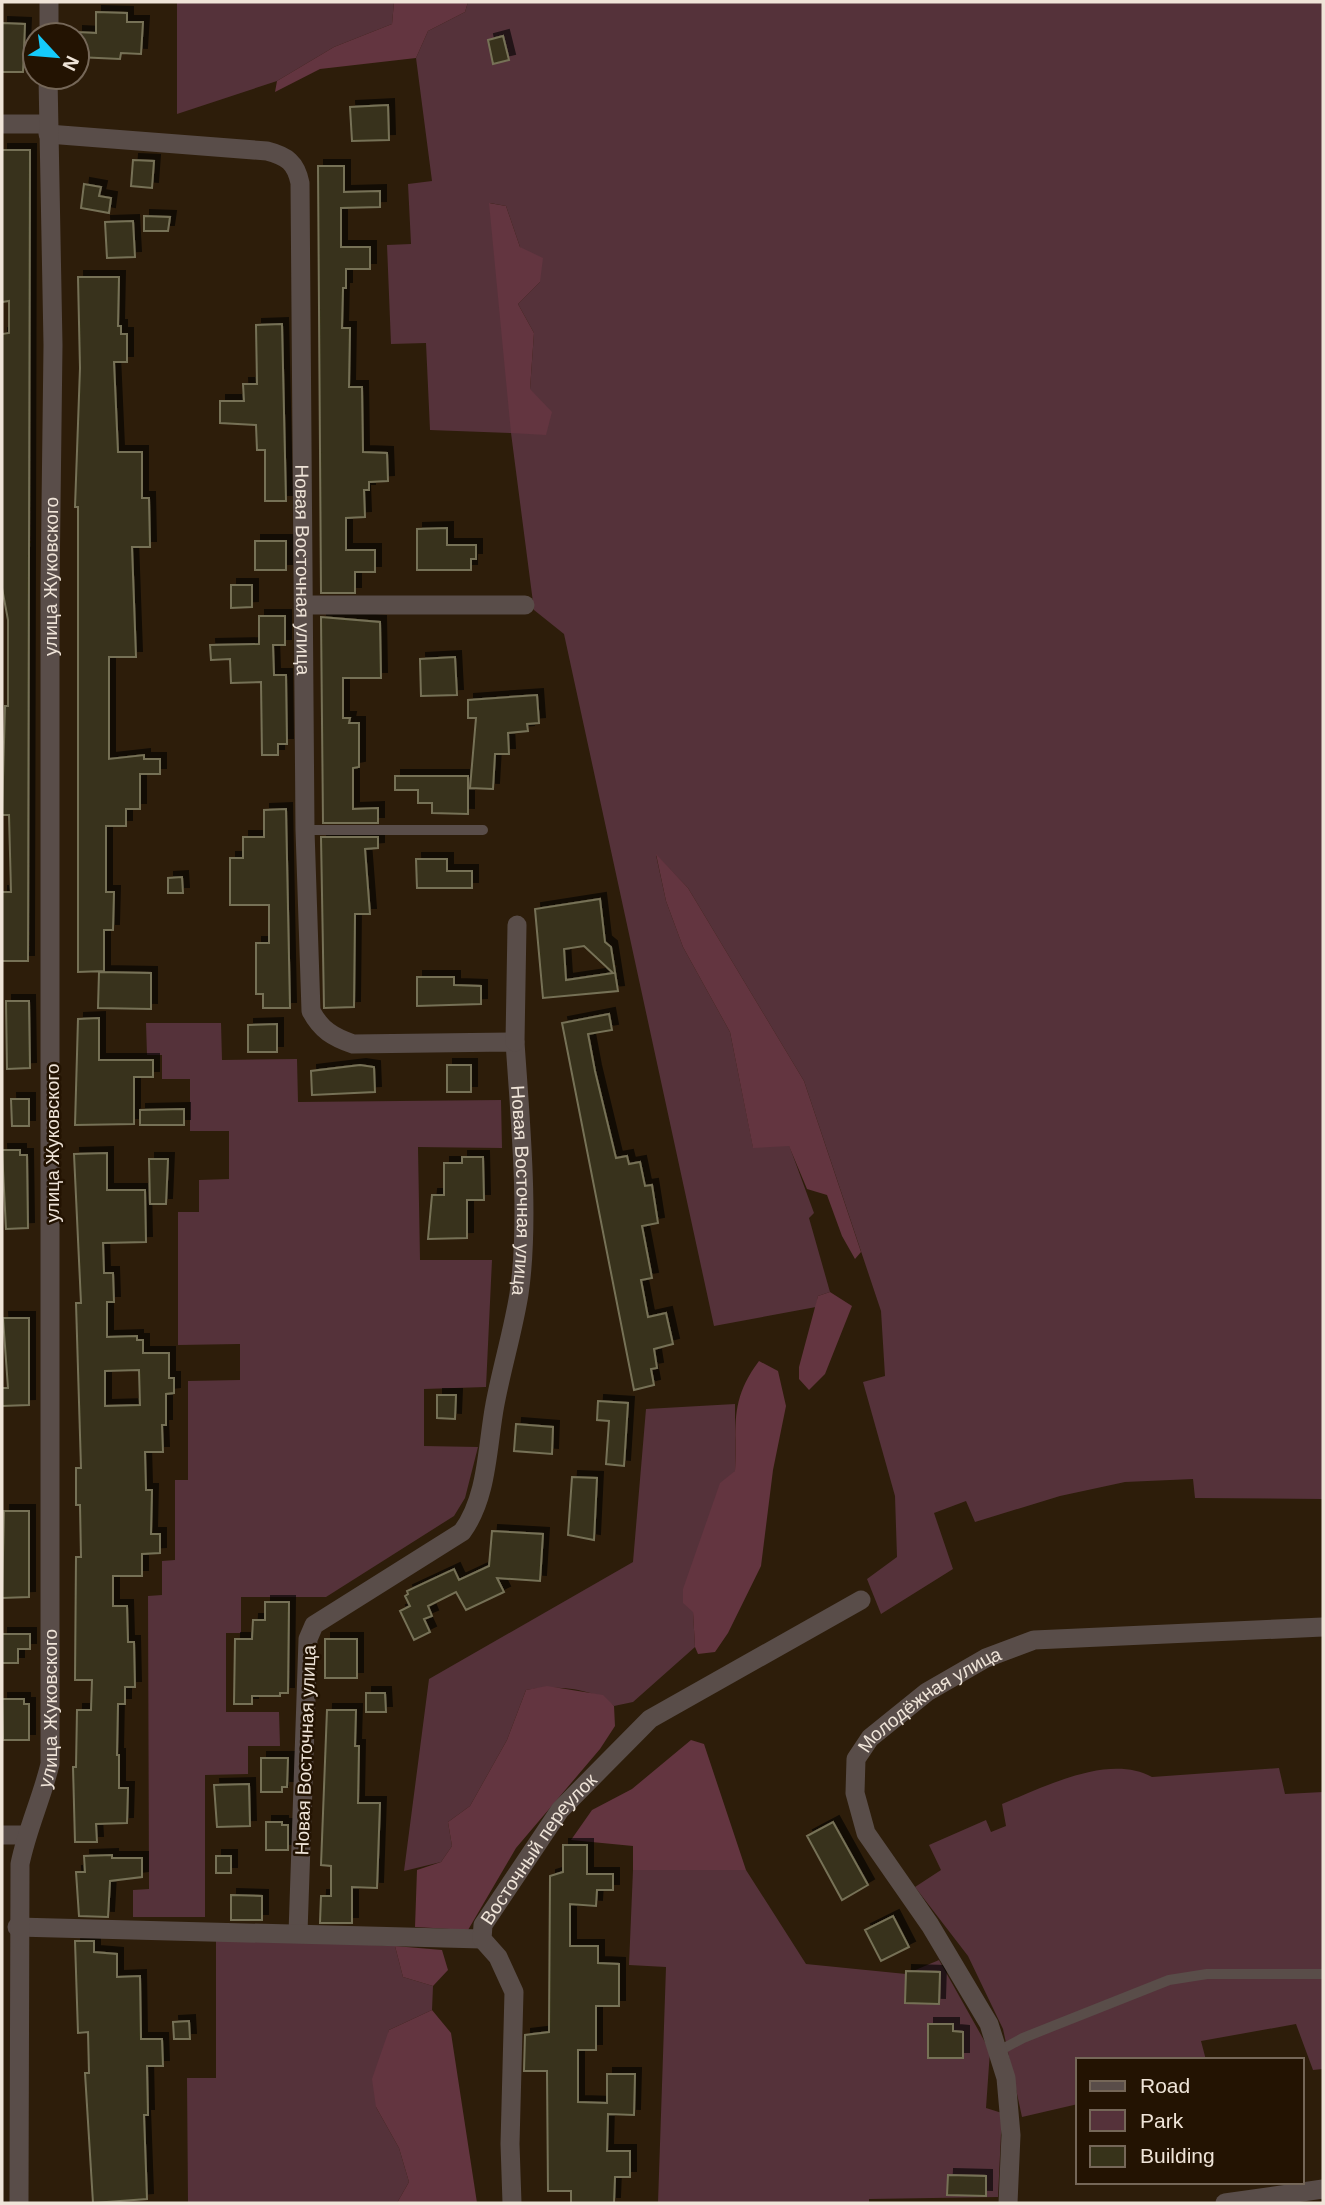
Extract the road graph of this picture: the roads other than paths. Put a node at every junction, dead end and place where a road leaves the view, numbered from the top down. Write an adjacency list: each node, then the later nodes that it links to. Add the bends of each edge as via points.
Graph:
1 (49, 2): 2 (street)
2 (49, 21)
3 (48, 91): 5 (street, улица Жуковского)
4 (2, 124): 5 (street, Новая Восточная улица)
5 (48, 129): 6 (street, Новая Восточная улица, via 267,151 290,160 297,170); 15 (street, улица Жуковского, via 53,345 50,1764)
6 (304, 605): 7 (street); 8 (street, Новая Восточная улица)
7 (525, 605)
8 (305, 830): 9 (lane); 11 (street, Новая Восточная улица, via 311,1011 318,1024 333,1037 353,1044)
9 (483, 830)
10 (517, 925): 11 (street, Новая Восточная улица)
11 (514, 1042): 17 (street, Новая Восточная улица, via 523,1253 486,1464 471,1519 461,1532 314,1625 309,1639)
12 (861, 1600): 18 (street, Восточный переулок, via 650,1719 560,1810 499,1897 483,1925)
13 (1323, 1627): 20 (street, Молодёжная улица, via 1034,1640 986,1658 927,1692 870,1738 856,1759 855,1793 866,1833 930,1925 989,2024)
14 (2, 1835): 15 (street)
15 (25, 1835): 16 (street, улица Жуковского)
16 (17, 1927): 17 (street); 22 (street, улица Жуковского)
17 (298, 1933): 18 (street)
18 (482, 1939): 23 (street, Восточный переулок, via 498,1957 514,1992)
19 (1323, 1973): 20 (lane, via 1219,1973 1169,1980)
20 (997, 2052): 24 (street, Молодёжная улица, via 1006,2078 1011,2135)
21 (1323, 2189): 25 (street)
22 (19, 2203)
23 (512, 2203)
24 (1008, 2203)
25 (1225, 2203)

